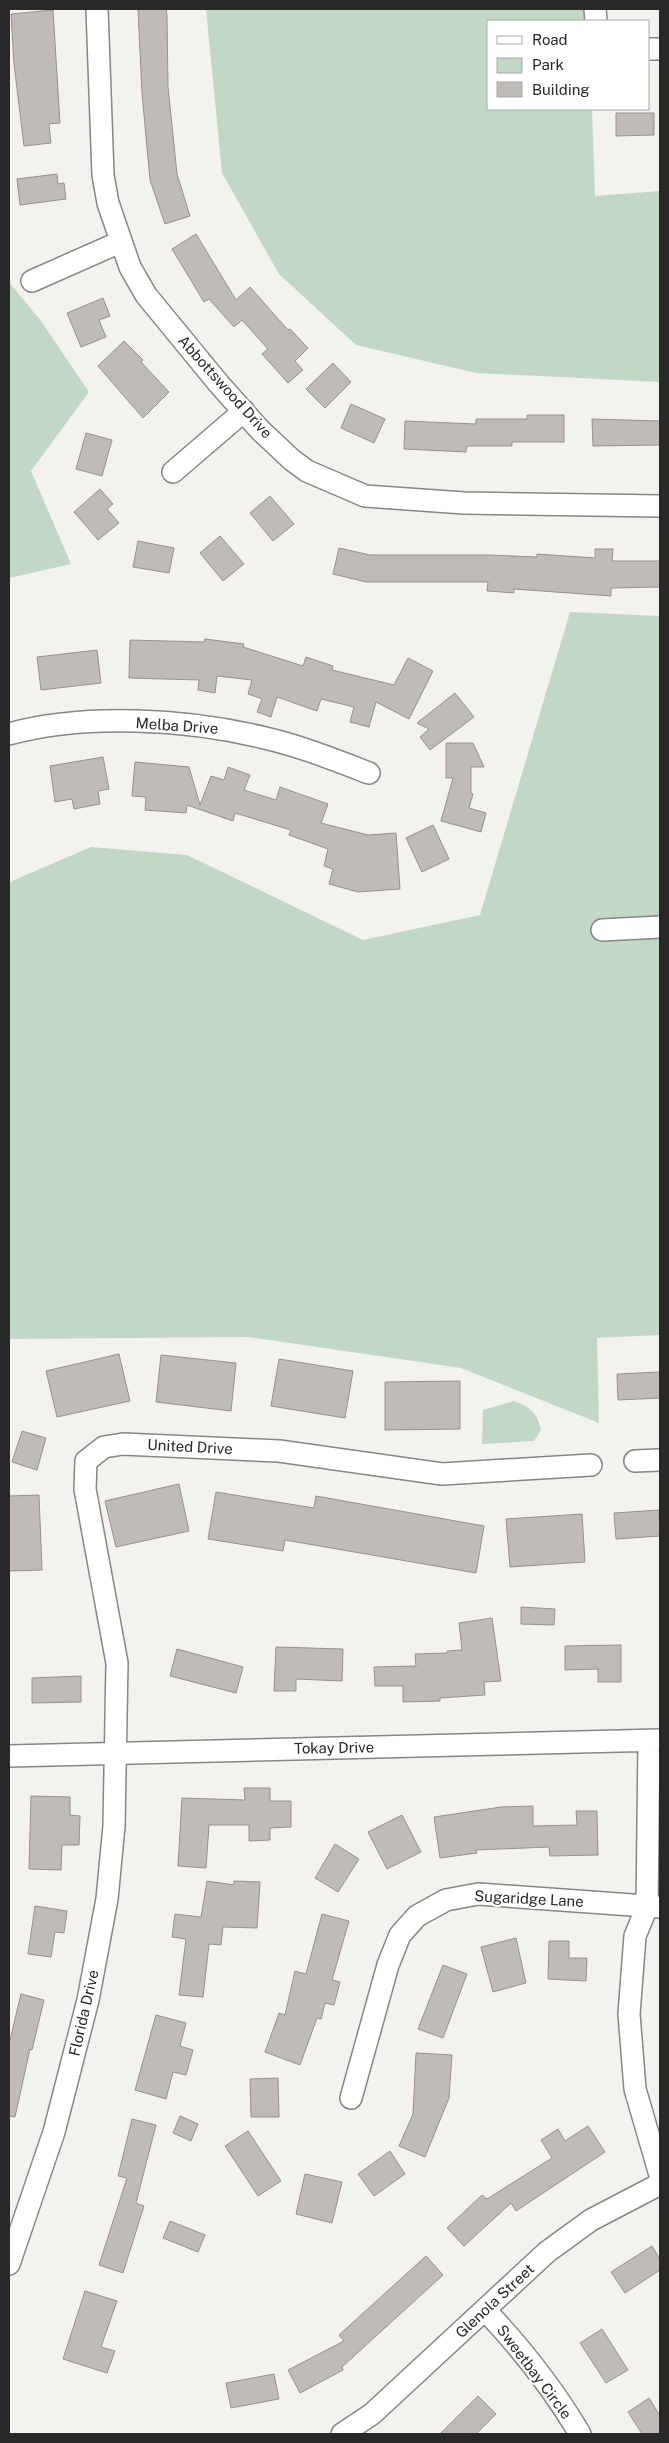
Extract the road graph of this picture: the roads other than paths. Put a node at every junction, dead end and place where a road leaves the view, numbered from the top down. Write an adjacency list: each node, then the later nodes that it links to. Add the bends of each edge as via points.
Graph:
1 (97, 9): 2 (street, Abbottswood Drive, via 103,175)
2 (120, 242): 3 (street); 4 (street, Abbottswood Drive, via 146,295)
3 (32, 281)
4 (244, 410): 5 (street); 6 (street, Abbottswood Drive, via 260,430 306,471 365,496 464,503)
5 (173, 472)
6 (660, 506)
7 (9, 734): 8 (street, Melba Drive, via 86,722 199,724 265,738)
8 (369, 773)
9 (660, 927): 10 (street)
10 (602, 930)
11 (660, 1460): 12 (street)
12 (635, 1461)
13 (591, 1466): 15 (street, United Drive, via 442,1474 278,1451 123,1444 104,1447 86,1461 85,1489 117,1663)
14 (654, 1740): 15 (street, Tokay Drive); 17 (street)
15 (115, 1753): 16 (street, Tokay Drive); 21 (street, Florida Drive, via 114,1826 102,1935 54,2132)
16 (9, 1756)
17 (653, 1907): 18 (street, Sugaridge Lane, via 478,1894 446,1900 417,1916 400,1935 388,1965); 19 (street, via 635,1936 629,2014 630,2053 635,2089)
18 (351, 2098)
19 (660, 2175)
20 (660, 2184): 22 (street, Glenola Street, via 591,2220 547,2252)
21 (9, 2264)
22 (486, 2310): 23 (street, Glenola Street, via 372,2414); 24 (street, Sweetbay Circle, via 507,2333)
23 (342, 2434)
24 (580, 2434)

